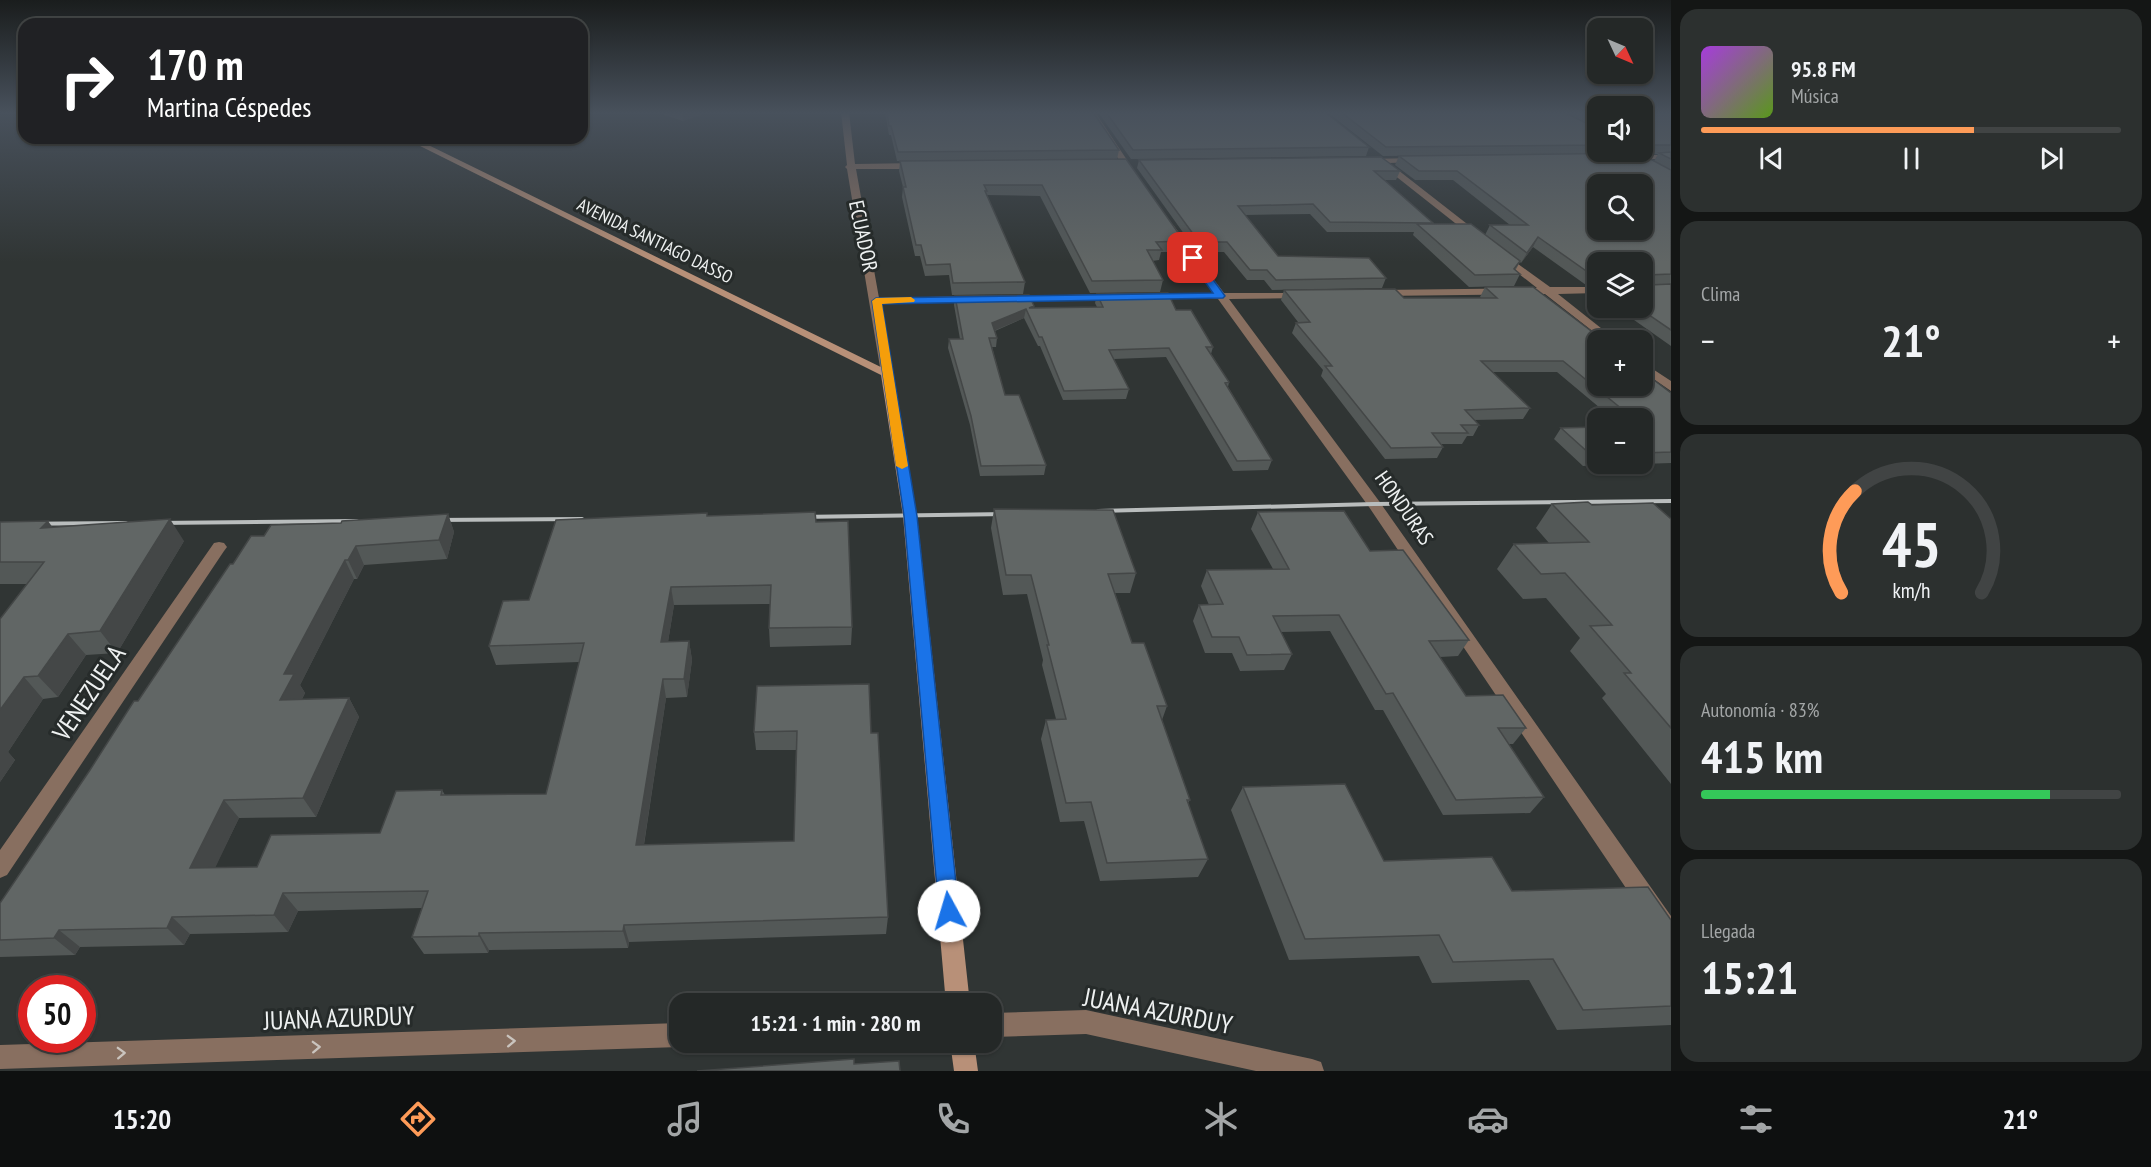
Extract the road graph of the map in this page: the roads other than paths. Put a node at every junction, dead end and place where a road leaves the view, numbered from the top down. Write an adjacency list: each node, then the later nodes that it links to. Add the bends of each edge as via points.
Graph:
1 (457, 162): 20 (main road, AVENIDA SANTIAGO DASSO)
2 (849, 162): 7 (street, ECUADOR)
3 (1124, 162): 9 (street)
4 (1383, 162): 11 (street)
5 (1643, 162): 8 (street)
6 (933, 166): 7 (street)
7 (849, 167): 18 (street, ECUADOR)
8 (1652, 167)
9 (1138, 182)
10 (1166, 220): 17 (street, HONDURAS)
11 (1482, 240)
12 (1492, 248): 14 (street)
13 (1587, 290): 14 (street)
14 (1547, 291): 16 (street); 19 (street)
15 (1313, 294): 17 (street)
16 (1372, 294)
17 (1220, 296): 18 (street); 25 (street, HONDURAS, via 1374,504)
18 (876, 301): 20 (street, ECUADOR)
19 (1598, 330)
20 (887, 373): 26 (main road, ECUADOR, via 910,516)
21 (1653, 373): 22 (street)
22 (1671, 387)
23 (219, 547): 24 (street, VENEZUELA)
24 (0, 868)
25 (1671, 935)
26 (957, 993)
27 (1002, 1025): 32 (street, JUANA AZURDUY, via 1086,1022)
28 (669, 1035): 30 (street, JUANA AZURDUY, one-way to 28)
29 (964, 1053): 31 (main road)
30 (0, 1058)
31 (966, 1071)
32 (1312, 1071)

